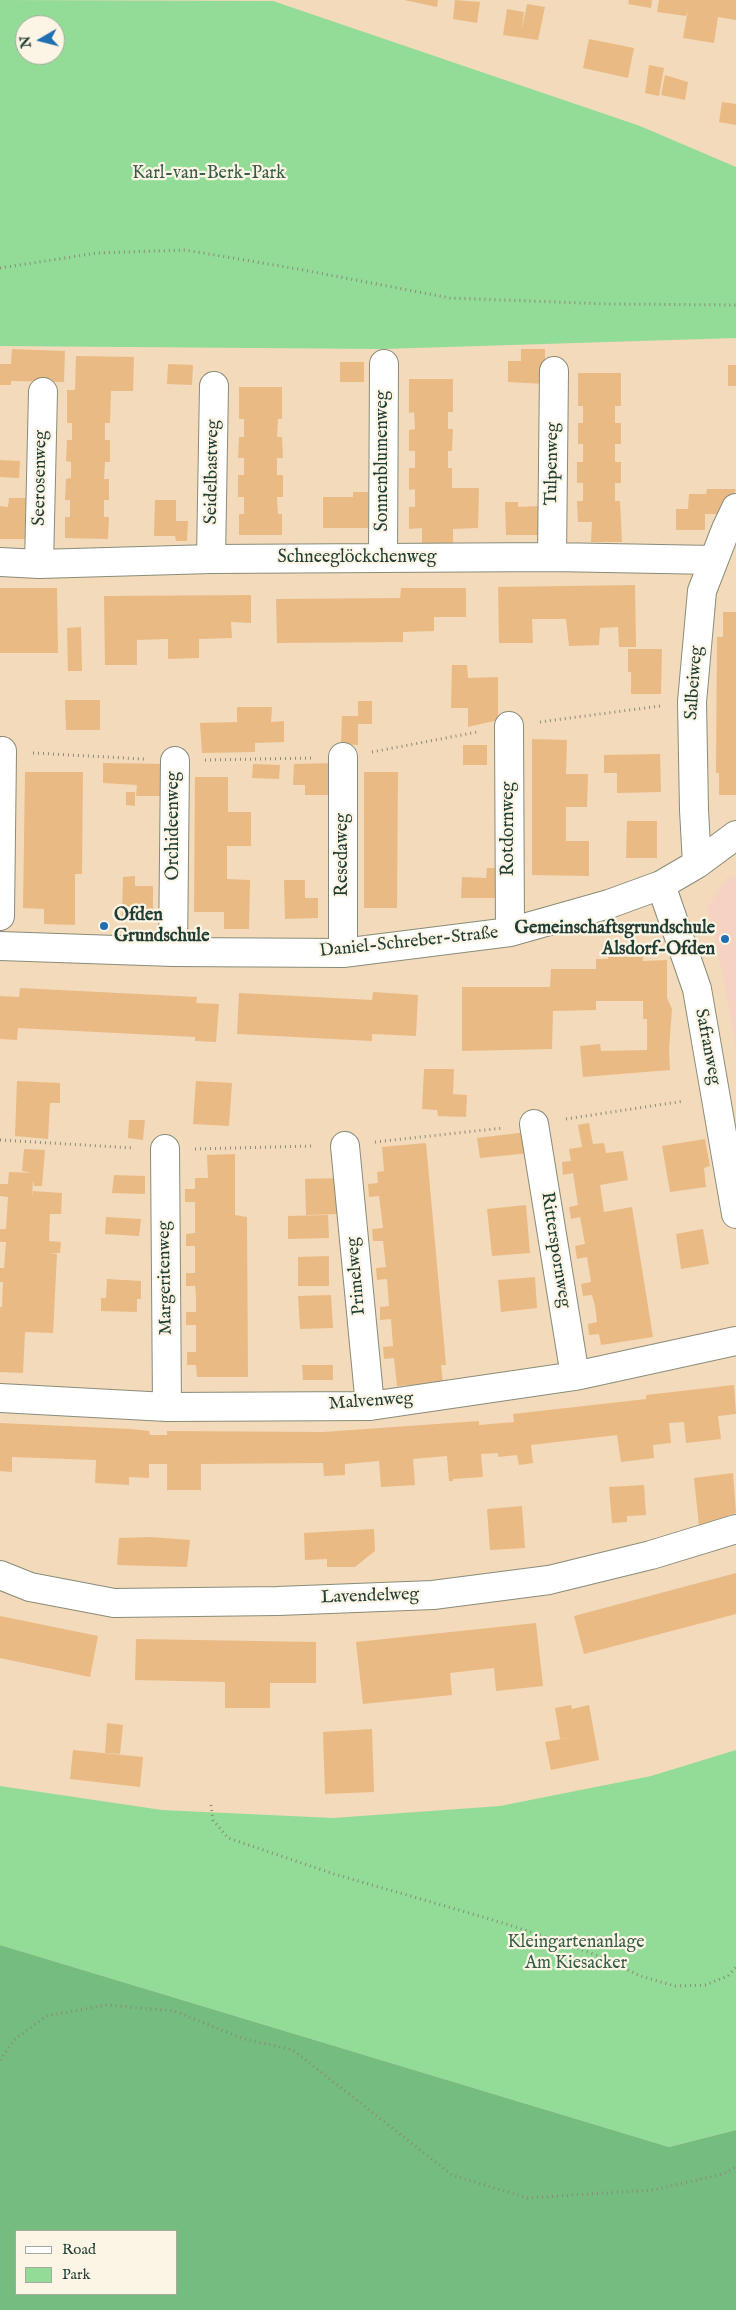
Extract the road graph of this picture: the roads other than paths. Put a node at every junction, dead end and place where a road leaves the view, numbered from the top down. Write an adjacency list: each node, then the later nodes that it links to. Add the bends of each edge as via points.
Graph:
1 (384, 364): 7 (street, Sonnenblumenweg)
2 (554, 371): 6 (street, Tulpenweg)
3 (214, 386): 8 (street, Seidelbastweg)
4 (43, 392): 11 (street, Seerosenweg)
5 (736, 508): 9 (street, Salbeiweg)
6 (552, 557): 7 (street, Schneeglöckchenweg); 9 (street, Schneeglöckchenweg)
7 (382, 558): 8 (street, Schneeglöckchenweg)
8 (211, 559): 11 (street, Schneeglöckchenweg)
9 (714, 560): 17 (street, Salbeiweg, via 702,591 692,702)
10 (0, 562): 11 (street, Schneeglöckchenweg)
11 (39, 564)
12 (508, 726): 20 (street, Rotdornweg)
13 (2, 751): 19 (street)
14 (342, 757): 23 (street, Resedaweg)
15 (175, 760): 22 (street, Orchideenweg)
16 (736, 835): 17 (street, Daniel-Schreber-Straße)
17 (697, 864): 18 (street, Daniel-Schreber-Straße)
18 (661, 885): 20 (street, Daniel-Schreber-Straße, via 609,904); 27 (street, Safranweg, via 696,989)
19 (0, 916)
20 (510, 932): 23 (street, Daniel-Schreber-Straße)
21 (0, 946): 22 (street, Daniel-Schreber-Straße)
22 (174, 952): 23 (street, Daniel-Schreber-Straße)
23 (343, 953)
24 (534, 1124): 29 (street, Ritterspornweg)
25 (345, 1146): 31 (street, Primelweg)
26 (164, 1150): 32 (street, Margeritenweg)
27 (736, 1214)
28 (736, 1341): 29 (street, Malvenweg)
29 (575, 1376): 31 (street, Malvenweg)
30 (0, 1398): 32 (street, Malvenweg)
31 (370, 1406): 32 (street, Malvenweg)
32 (167, 1407)
33 (736, 1529): 34 (street, Lavendelweg, via 651,1555 549,1580 433,1594 114,1603 30,1587)
34 (0, 1576)

